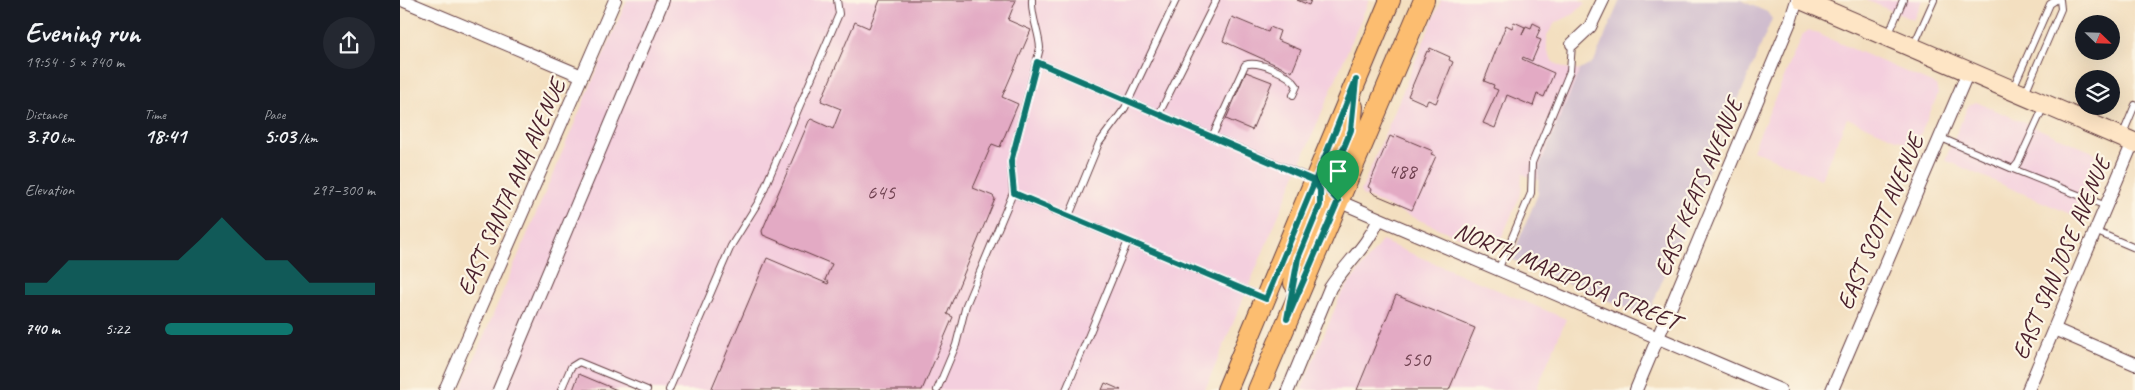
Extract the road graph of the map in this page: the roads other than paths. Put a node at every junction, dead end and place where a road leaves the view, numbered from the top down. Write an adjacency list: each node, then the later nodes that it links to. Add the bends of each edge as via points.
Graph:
1 (402, 0): 22 (street)
2 (615, 0): 22 (street, EAST SANTA ANA AVENUE)
3 (663, 0): 50 (street)
4 (837, 0): 53 (lane, via 839,14 759,201 730,246)
5 (1032, 0): 20 (lane, via 1039,41)
6 (1176, 0): 26 (lane)
7 (1216, 0): 29 (lane)
8 (1390, 0): 23 (main road)
9 (1424, 0): 36 (main road)
10 (1603, 0): 18 (street, via 1590,28)
11 (1797, 0): 47 (street, EAST KEATS AVENUE)
12 (1802, 0): 17 (main road)
13 (1903, 0): 17 (lane)
14 (1934, 0): 19 (lane)
15 (2056, 0): 24 (lane, via 2050,4)
16 (2060, 0): 24 (lane, via 2061,9)
17 (1887, 37): 19 (main road)
18 (1572, 44): 43 (lane, via 1570,71 1532,163 1531,193)
19 (1913, 48): 21 (main road)
20 (1037, 62): 26 (lane); 35 (lane, via 1011,162)
21 (1968, 72): 24 (main road); 31 (street, EAST SCOTT AVENUE)
22 (582, 76): 49 (street, EAST SANTA ANA AVENUE)
23 (1356, 80): 34 (main road); 36 (main road, via 1351,130 1329,184 1329,191)
24 (2018, 93): 27 (main road)
25 (1293, 95): 30 (lane, via 1297,86 1290,77 1256,63 1245,65)
26 (1129, 100): 29 (lane); 38 (lane, via 1099,144)
27 (2044, 104): 32 (main road); 33 (lane)
28 (2135, 105): 32 (lane)
29 (1159, 114): 30 (lane)
30 (1212, 137): 34 (lane)
31 (1939, 137): 33 (lane); 61 (street, EAST SCOTT AVENUE)
32 (2130, 141): 37 (street, EAST SAN JOSE AVENUE)
33 (2013, 169): 37 (lane)
34 (1315, 181): 44 (main road); 45 (main road, via 1320,190 1320,205 1298,258)
35 (1014, 193): 38 (lane); 54 (lane, via 966,305 956,345)
36 (1338, 201): 39 (street, NORTH MARIPOSA STREET); 45 (main road)
37 (2106, 206): 40 (street, EAST SAN JOSE AVENUE)
38 (1069, 216): 41 (lane)
39 (1379, 219): 43 (street, NORTH MARIPOSA STREET); 58 (street, via 1367,242 1330,288)
40 (2095, 231): 42 (lane); 46 (street, EAST SAN JOSE AVENUE)
41 (1128, 241): 44 (lane); 55 (lane)
42 (2135, 248)
43 (1498, 270): 47 (street, NORTH MARIPOSA STREET)
44 (1266, 299): 56 (main road)
45 (1287, 319): 57 (main road)
46 (2054, 329): 48 (street); 62 (street, EAST SAN JOSE AVENUE)
47 (1658, 338): 59 (street, EAST KEATS AVENUE); 60 (street, NORTH MARIPOSA STREET)
48 (2135, 364)
49 (445, 390)
50 (499, 390)
51 (561, 390): 52 (lane, via 571,367 579,362)
52 (647, 390)
53 (669, 390)
54 (937, 390)
55 (1066, 390)
56 (1227, 390)
57 (1258, 390)
58 (1288, 390)
59 (1636, 390)
60 (1780, 390)
61 (1832, 390)
62 (2028, 390)

